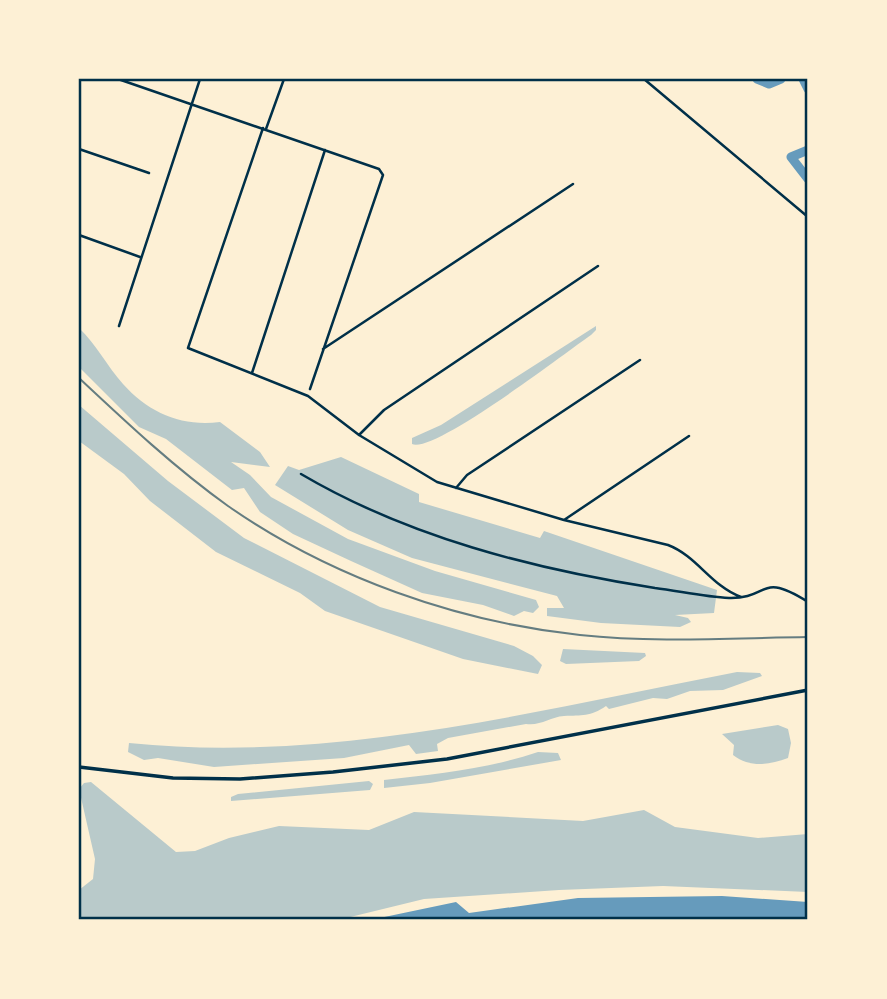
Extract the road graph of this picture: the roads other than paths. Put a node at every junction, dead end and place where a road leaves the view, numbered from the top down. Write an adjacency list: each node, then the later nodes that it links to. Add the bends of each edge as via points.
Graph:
1 (118, 79): 5 (street)
2 (200, 79): 5 (street)
3 (284, 79): 6 (street)
4 (644, 79): 11 (street)
5 (190, 104): 6 (street); 13 (street)
6 (265, 129): 8 (street); 18 (street, via 188,348)
7 (79, 149): 9 (street)
8 (325, 150): 16 (street, via 379,169 382,181); 18 (street)
9 (149, 173)
10 (573, 184): 16 (street)
11 (808, 217)
12 (79, 235): 13 (street)
13 (140, 257): 15 (street)
14 (598, 266): 20 (street, via 384,410)
15 (119, 326)
16 (323, 349): 19 (street)
17 (640, 360): 23 (street, via 467,475)
18 (251, 374): 20 (street, via 308,396)
19 (310, 389)
20 (359, 435): 23 (street, via 437,482)
21 (689, 436): 24 (street)
22 (301, 474): 25 (street, via 390,518 485,551 652,587)
23 (456, 488): 24 (street)
24 (565, 520): 25 (street, via 683,551 716,583)
25 (741, 597): 26 (street, via 778,586)
26 (808, 602)
27 (808, 621): 28 (street)
28 (808, 679)
29 (808, 690): 30 (main road, via 409,763 240,779)
30 (79, 767)

